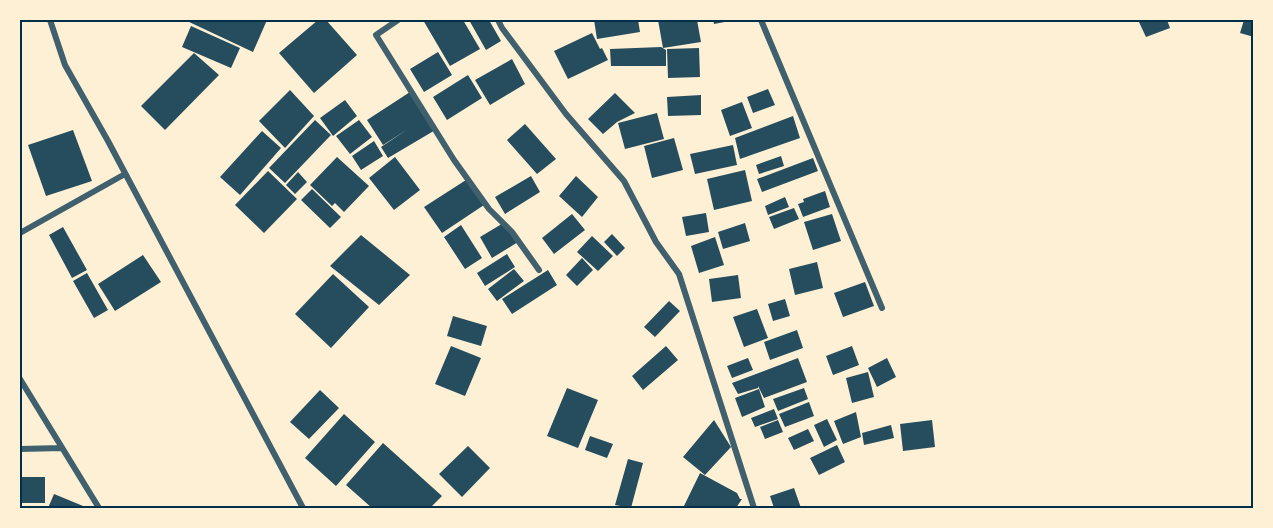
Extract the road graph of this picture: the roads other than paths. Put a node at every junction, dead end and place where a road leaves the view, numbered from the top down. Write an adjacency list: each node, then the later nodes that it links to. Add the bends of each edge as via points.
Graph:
1 (50, 20): 5 (street, via 65,65)
2 (398, 20): 7 (street, via 376,35 454,160)
3 (498, 20): 14 (street, via 566,114 624,181 656,242 679,274)
4 (761, 20): 8 (street)
5 (125, 174): 6 (street); 13 (street)
6 (20, 233)
7 (540, 270)
8 (882, 308)
9 (20, 379): 10 (street)
10 (62, 448): 11 (street); 12 (street)
11 (20, 449)
12 (99, 508)
13 (303, 508)
14 (754, 508)

